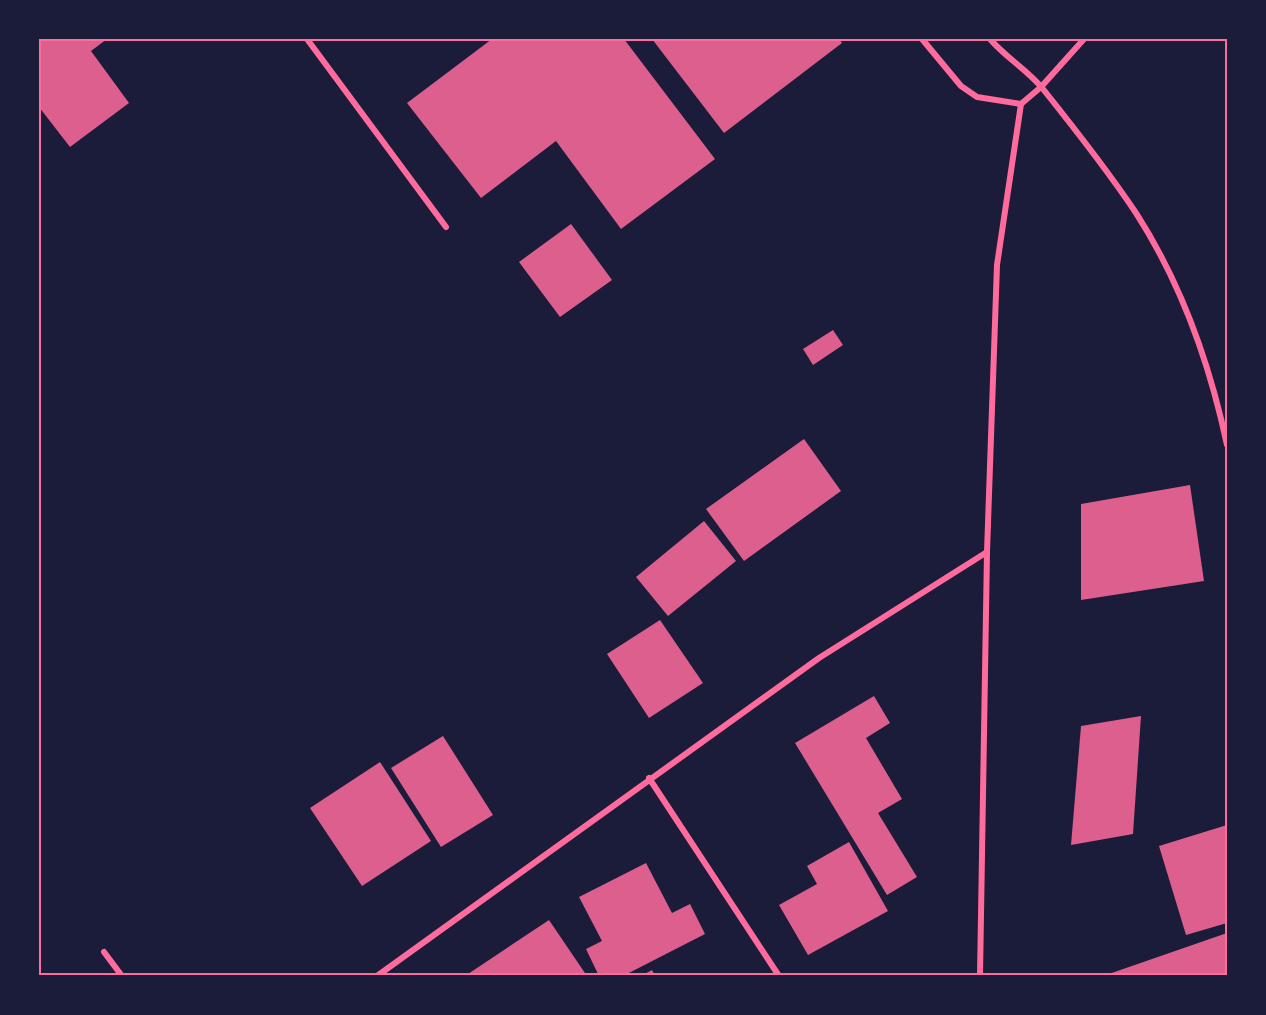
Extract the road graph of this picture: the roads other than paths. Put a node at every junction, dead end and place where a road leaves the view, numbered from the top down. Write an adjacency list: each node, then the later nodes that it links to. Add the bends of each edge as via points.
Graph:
1 (307, 39): 7 (street)
2 (922, 39): 6 (street, via 961,86 977,97)
3 (990, 39): 5 (street)
4 (1084, 39): 5 (street)
5 (1041, 87): 6 (street); 8 (street, via 1136,213 1171,276 1200,345)
6 (1022, 104): 9 (street, via 998,265)
7 (446, 227)
8 (1227, 445)
9 (987, 552): 10 (street, via 819,658); 15 (street)
10 (649, 778): 13 (street); 14 (street)
11 (104, 952): 12 (street)
12 (122, 976)
13 (377, 976)
14 (779, 976)
15 (980, 976)

